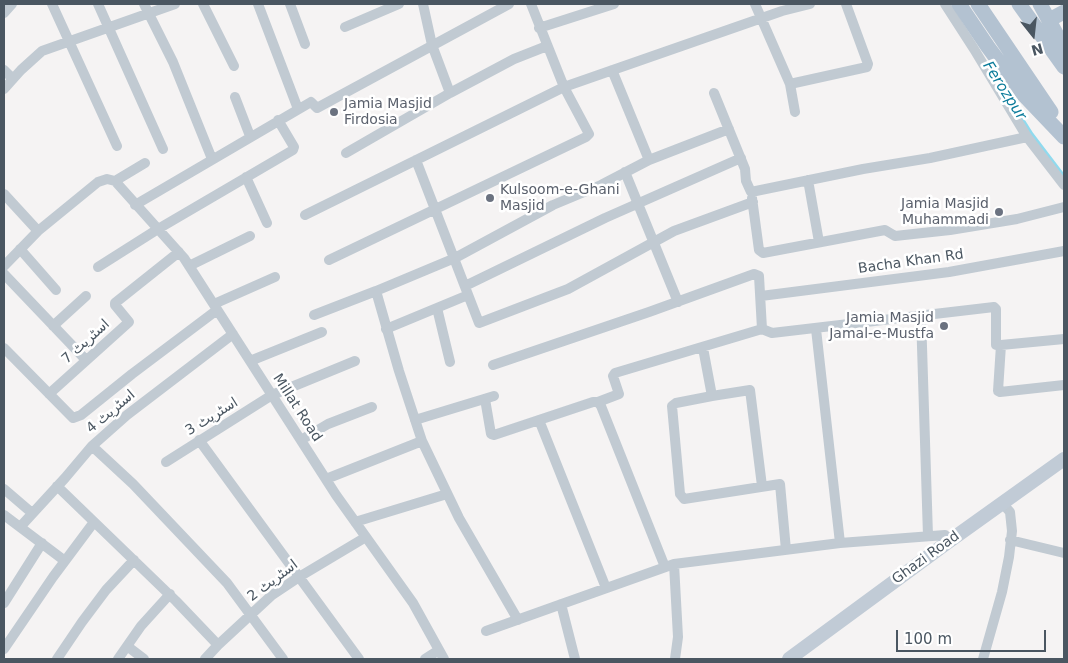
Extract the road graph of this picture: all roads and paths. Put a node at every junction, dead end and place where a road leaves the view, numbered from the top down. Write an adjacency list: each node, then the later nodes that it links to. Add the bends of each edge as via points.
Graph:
1 (12, 4): 23 (street)
2 (52, 4): 29 (street)
3 (98, 4): 26 (street)
4 (175, 4): 21 (street)
5 (203, 4): 34 (street)
6 (258, 4): 45 (street)
7 (290, 4): 30 (street)
8 (399, 4): 27 (street)
9 (423, 4): 31 (street)
10 (509, 4): 31 (street)
11 (530, 4): 28 (street)
12 (614, 4): 28 (street)
13 (755, 4): 24 (street)
14 (810, 4): 24 (street)
15 (846, 4): 39 (street, via 867,67)
16 (945, 4): 51 (street)
17 (959, 4): 52 (main road, via 1024,94)
18 (978, 4): 49 (main road)
19 (1019, 4): 35 (main road)
20 (1040, 4): 25 (main road)
21 (146, 9): 26 (street); 56 (street)
22 (1064, 12): 25 (main road)
23 (4, 13)
24 (762, 18): 37 (street); 39 (street)
25 (1049, 20): 33 (main road)
26 (109, 27): 29 (street); 54 (street)
27 (346, 27)
28 (539, 28): 32 (street)
29 (69, 42): 38 (street, via 42,52); 53 (street)
30 (305, 44)
31 (432, 45): 42 (street); 45 (street, via 317,108 311,102)
32 (547, 46): 40 (street); 42 (street, via 514,58)
33 (1064, 48)
34 (234, 66)
35 (1064, 67)
36 (4, 70): 38 (street)
37 (612, 70): 40 (street); 59 (street)
38 (13, 79): 41 (street)
39 (790, 84): 46 (street)
40 (564, 87): 58 (street); 71 (street, via 588,130 586,137)
41 (4, 89)
42 (450, 93): 55 (street)
43 (714, 93): 48 (street)
44 (235, 97): 50 (street)
45 (298, 109): 47 (street)
46 (795, 112)
47 (278, 120): 50 (street); 62 (street, via 294,149)
48 (729, 129): 57 (street); 59 (street)
49 (1064, 132)
50 (250, 136): 56 (street)
51 (1027, 137): 63 (street); 65 (street)
52 (1064, 137)
53 (117, 146)
54 (163, 148)
55 (346, 153)
56 (212, 158): 69 (street)
57 (741, 158): 67 (street); 68 (street)
58 (416, 160): 71 (street); 72 (street)
59 (649, 160): 61 (street)
60 (145, 163): 64 (street)
61 (625, 172): 68 (street); 82 (street, via 553,205)
62 (246, 177): 73 (street); 74 (street)
63 (808, 180): 67 (street); 78 (street)
64 (115, 181): 69 (street, Millat Road); 75 (street, via 98,182)
65 (1064, 185)
66 (4, 194): 75 (street)
67 (752, 197): 77 (street); 78 (street, via 761,252)
68 (638, 203): 77 (street); 91 (street)
69 (135, 204): 74 (street, Millat Road)
70 (1064, 207): 78 (street, via 950,230 895,236 885,230)
71 (435, 208): 82 (street); 83 (street)
72 (305, 215)
73 (267, 223)
74 (158, 229): 81 (street, Millat Road); 86 (street)
75 (38, 231): 79 (street)
76 (250, 236): 85 (street)
77 (654, 241): 91 (street, via 568,289 482,323); 94 (street)
78 (819, 242)
79 (20, 249): 84 (street); 89 (street)
80 (1064, 251): 93 (street, Bacha Khan Rd, via 949,272)
81 (179, 252): 85 (street, Millat Road); 109 (street, اسٹریٹ 7, via 115,303 129,322)
82 (455, 258): 90 (street); 91 (street)
83 (329, 260)
84 (4, 266)
85 (189, 266): 95 (street, Millat Road)
86 (98, 267)
87 (4, 274): 99 (street)
88 (275, 277): 95 (street)
89 (56, 290)
90 (376, 290): 97 (street); 100 (street)
91 (467, 290): 96 (street)
92 (86, 296): 99 (street)
93 (761, 296): 94 (street, via 759,276 754,274); 101 (street)
94 (678, 302): 113 (street)
95 (216, 307): 104 (street, Millat Road); 115 (street, via 81,416 73,418)
96 (437, 308): 100 (street); 112 (street)
97 (314, 315)
98 (921, 315): 102 (street); 106 (street, via 995,308 996,344); 139 (street)
99 (53, 326): 109 (street)
100 (386, 329): 120 (street)
101 (762, 329): 102 (street, via 772,333); 108 (street)
102 (816, 329): 142 (street)
103 (322, 332): 110 (street)
104 (232, 334): 110 (street, Millat Road); 125 (street, اسٹریٹ 4)
105 (1064, 339): 106 (street)
106 (1002, 345): 114 (street, via 998,391)
107 (4, 348): 115 (street)
108 (702, 348): 117 (street); 118 (street, via 614,373 619,394)
109 (86, 360): 115 (street, اسٹریٹ 7)
110 (250, 361): 116 (street, Millat Road)
111 (355, 361): 116 (street, اسٹریٹ 3)
112 (450, 362)
113 (494, 365)
114 (1064, 385)
115 (49, 394)
116 (272, 395): 122 (street, اسٹریٹ 3); 123 (street, Millat Road)
117 (712, 396): 130 (street, via 750,390); 130 (street, via 676,402 672,406 681,496)
118 (598, 402): 121 (street); 149 (street)
119 (372, 407): 123 (street, via 328,424)
120 (415, 420): 121 (street, via 490,398 492,435); 124 (street)
121 (539, 420): 151 (street)
122 (199, 440): 127 (street, اسٹریٹ 3); 150 (street)
123 (301, 440): 128 (street, Millat Road)
124 (422, 441): 128 (street); 132 (street)
125 (92, 446): 129 (street, اسٹریٹ 4); 155 (street, via 133,484 227,583)
126 (1064, 459): 133 (main road, Ghazi Road)
127 (166, 462)
128 (326, 479): 137 (street, Millat Road)
129 (57, 486): 134 (street, اسٹریٹ 4); 136 (street)
130 (762, 486): 145 (street, via 778,483 781,486)
131 (4, 489): 134 (street)
132 (447, 494): 137 (street); 156 (street)
133 (1003, 504): 141 (street, via 1010,512); 143 (main road, Ghazi Road)
134 (32, 513): 138 (street, اسٹریٹ 4)
135 (4, 515): 138 (street)
136 (94, 522): 147 (street); 148 (street)
137 (355, 522): 140 (street, Millat Road)
138 (21, 526): 144 (street)
139 (928, 536): 142 (street); 143 (street, via 945,535)
140 (366, 537): 150 (street, اسٹریٹ 2); 161 (street, Millat Road, via 413,602)
141 (1010, 540): 146 (street); 172 (street, via 1002,592)
142 (840, 542): 145 (street)
143 (948, 542): 171 (main road, Ghazi Road)
144 (42, 543): 148 (street); 153 (street)
145 (786, 550): 149 (street)
146 (1064, 553)
147 (134, 560): 152 (street); 162 (street, via 100,598)
148 (65, 561): 160 (street)
149 (670, 566): 151 (street); 170 (street, via 678,637)
150 (299, 577): 155 (street, اسٹریٹ 2); 167 (street)
151 (606, 588): 154 (street)
152 (170, 594): 158 (street); 159 (street)
153 (4, 603)
154 (561, 604): 156 (street); 169 (street)
155 (250, 615): 158 (street, اسٹریٹ 2); 166 (street)
156 (518, 620): 157 (street)
157 (486, 631)
158 (218, 645): 165 (street, اسٹریٹ 2)
159 (127, 646): 163 (street); 164 (street)
160 (4, 649)
161 (442, 655): 168 (street)
162 (57, 659)
163 (118, 659)
164 (144, 659)
165 (205, 659)
166 (283, 659)
167 (359, 659)
168 (424, 659)
169 (575, 659)
170 (675, 659)
171 (789, 659)
172 (983, 659)

